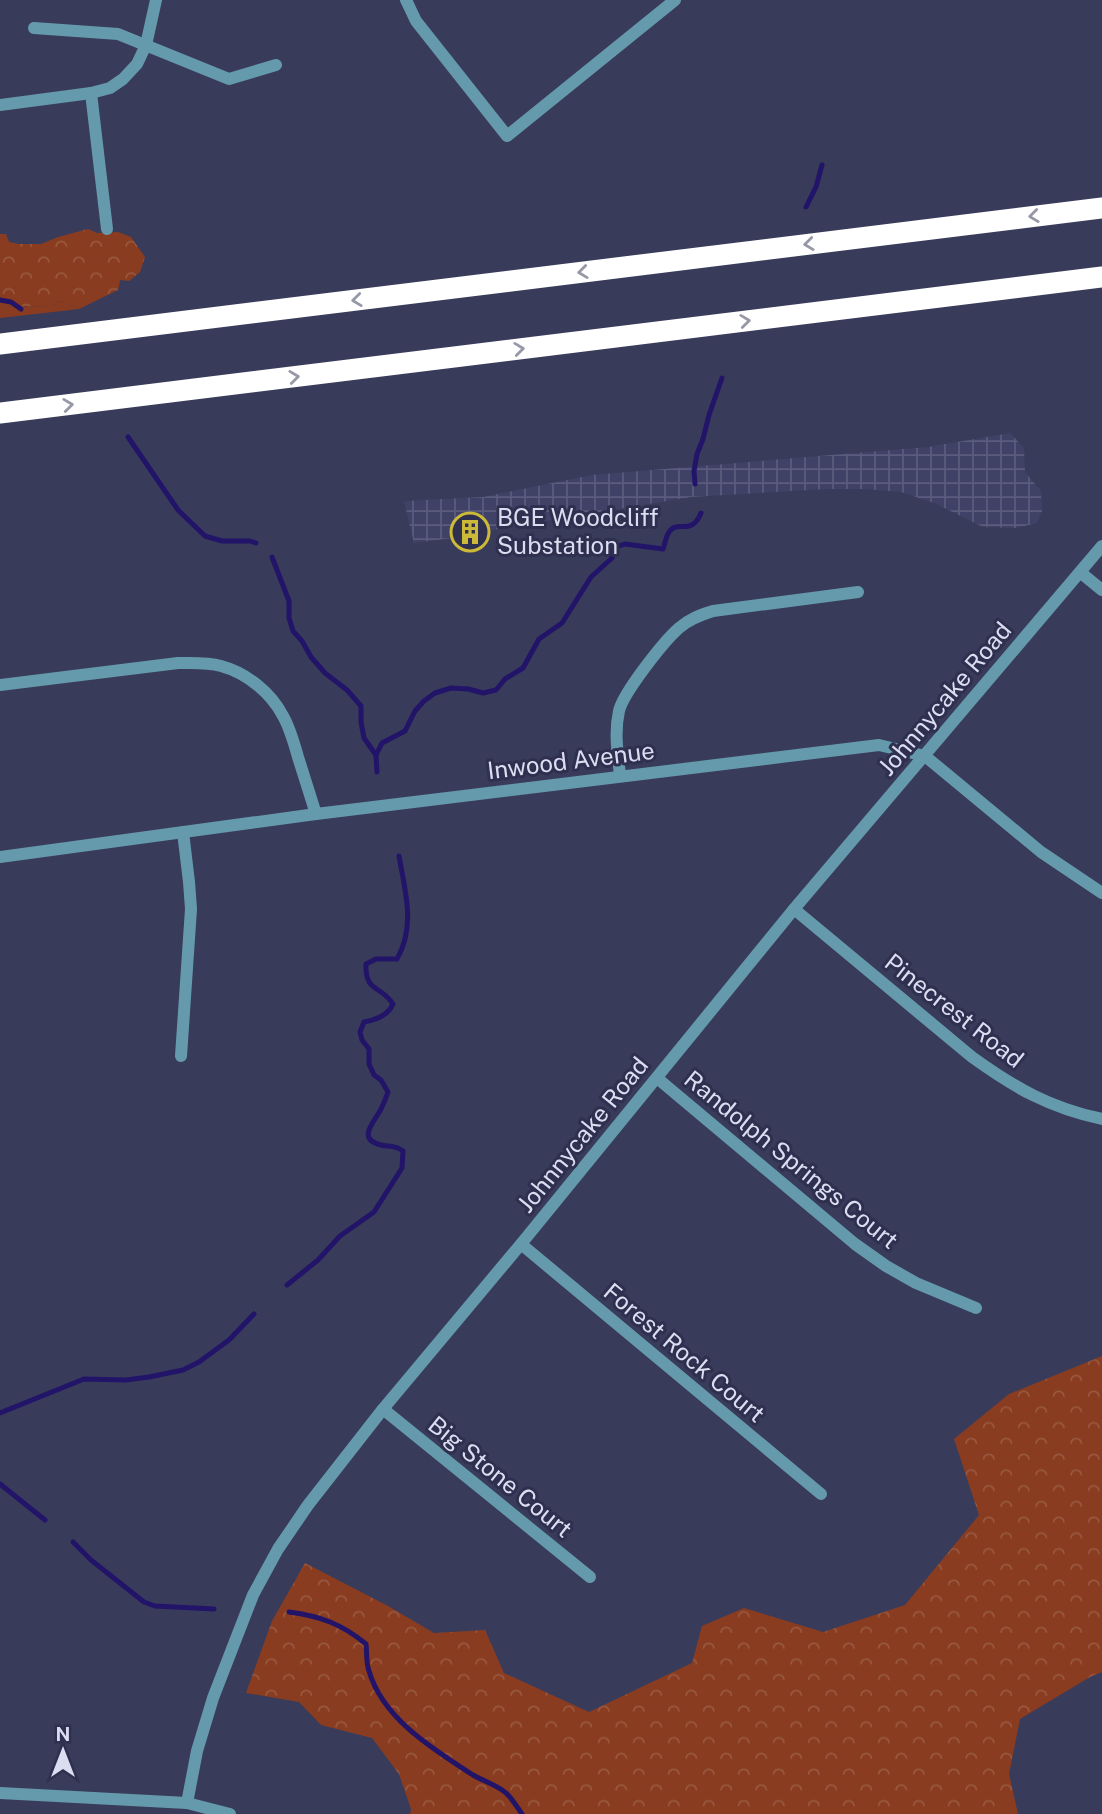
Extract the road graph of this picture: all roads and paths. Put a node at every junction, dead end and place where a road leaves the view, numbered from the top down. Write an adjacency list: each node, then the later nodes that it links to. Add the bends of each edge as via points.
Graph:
1 (156, 0): 5 (street)
2 (405, 0): 3 (street, via 416,21 507,136)
3 (675, 0)
4 (34, 28): 5 (street, via 118,34)
5 (145, 45): 6 (street, via 229,79); 7 (street, via 137,64 123,79)
6 (276, 65)
7 (91, 93): 8 (street); 10 (street)
8 (0, 105)
9 (1102, 208): 12 (highway, one-way to 12)
10 (107, 229)
11 (1102, 277): 13 (highway, one-way to 11)
12 (0, 344)
13 (0, 413)
14 (1102, 546): 15 (street, Johnnycake Road)
15 (1080, 572): 16 (street); 19 (street, Johnnycake Road)
16 (1102, 590)
17 (858, 592): 20 (street, via 713,611 680,627 635,682 619,710)
18 (0, 685): 21 (street, via 178,663 238,671 264,691 284,716)
19 (925, 756): 20 (street, Inwood Avenue, via 879,745); 24 (street, Inwood Avenue, via 1041,852); 25 (street, Johnnycake Road)
20 (620, 776): 21 (street, Inwood Avenue)
21 (316, 814): 22 (street, Inwood Avenue)
22 (183, 832): 23 (street, Inwood Avenue); 26 (street, via 191,909)
23 (0, 857)
24 (1102, 893)
25 (794, 909): 27 (street, Johnnycake Road); 28 (street, Pinecrest Road, via 1001,1078 1056,1107)
26 (181, 1056)
27 (657, 1078): 29 (street, Johnnycake Road); 30 (street, Randolph Springs Court, via 855,1244 916,1283)
28 (1102, 1119)
29 (521, 1244): 31 (street, Johnnycake Road); 32 (street, Forest Rock Court)
30 (976, 1308)
31 (383, 1409): 33 (street, Big Stone Court); 35 (street, Johnnycake Road, via 308,1505 253,1595 213,1698)
32 (821, 1494)
33 (590, 1577)
34 (0, 1793): 35 (street)
35 (187, 1803): 36 (street)
36 (230, 1814)

